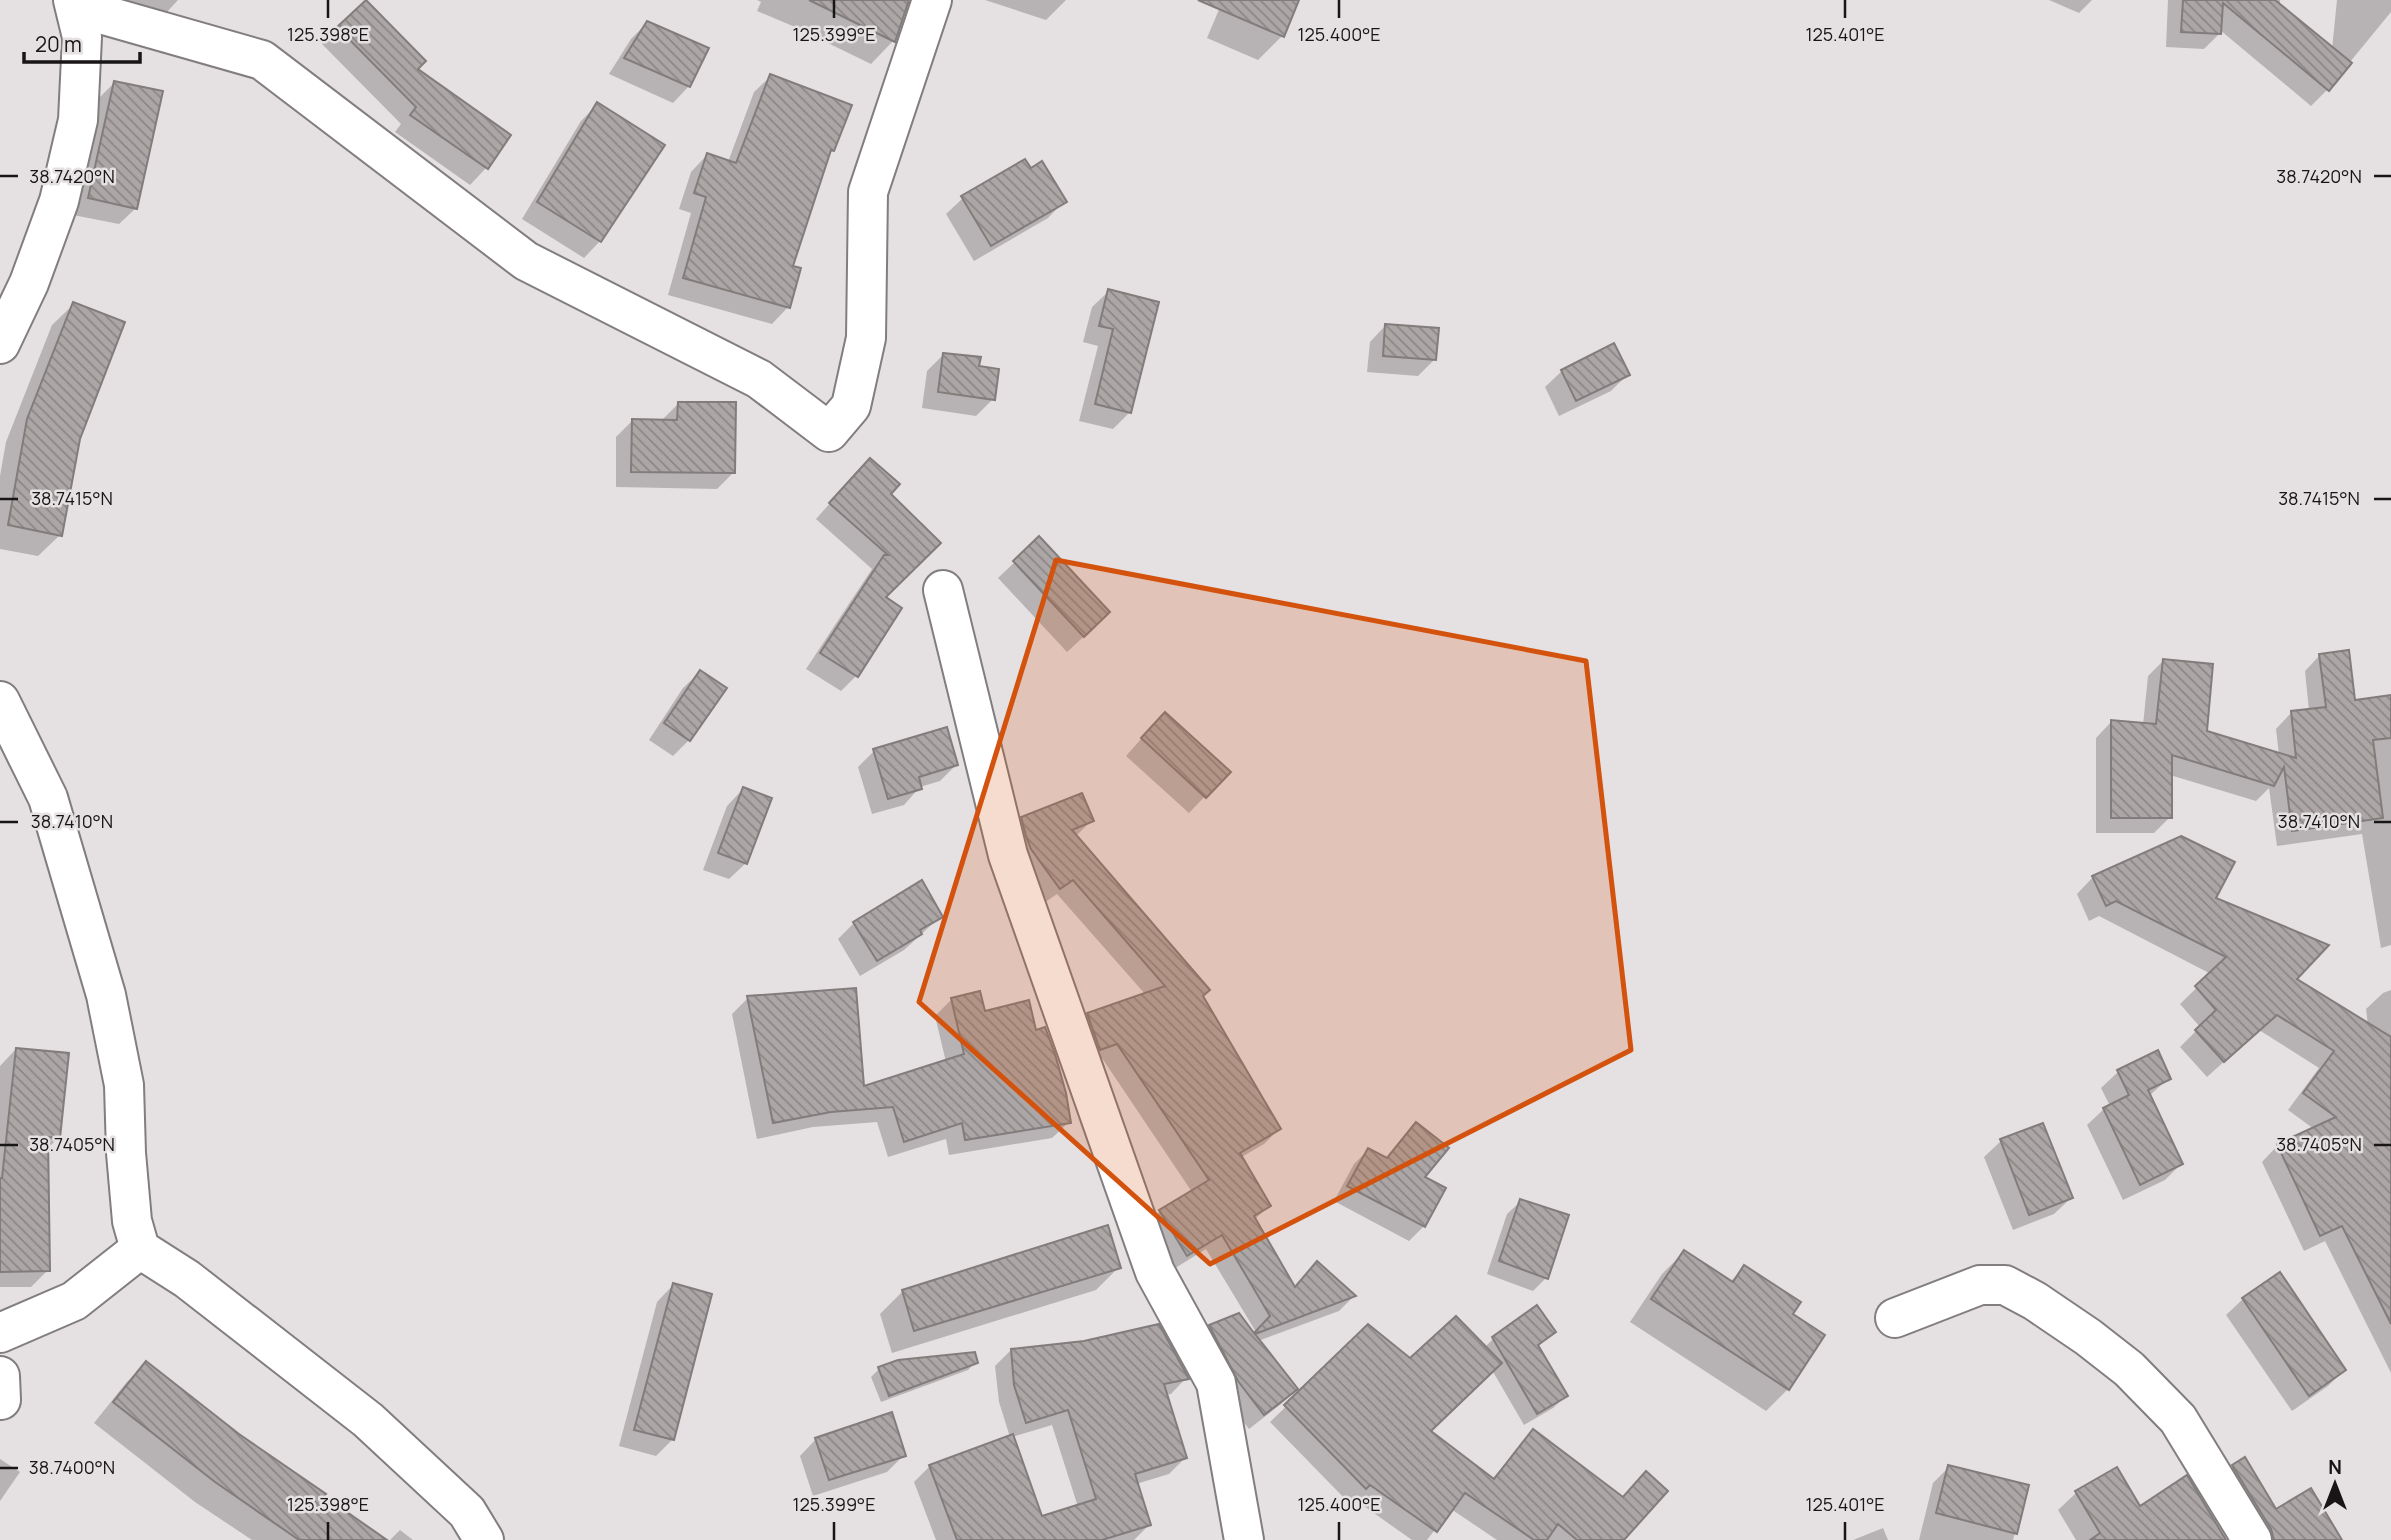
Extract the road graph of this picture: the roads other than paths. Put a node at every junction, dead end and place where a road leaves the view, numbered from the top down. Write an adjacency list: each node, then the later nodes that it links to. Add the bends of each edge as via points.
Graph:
1 (932, 0): 2 (street, via 868,192 866,338 851,406 830,432 759,379 526,261 262,60)
2 (75, 3): 3 (street, via 82,37 78,120 59,201 29,283)
3 (0, 344)
4 (943, 590): 12 (street, via 1008,855 1155,1272 1216,1383)
5 (0, 701): 6 (street, via 48,798 106,995 124,1085 132,1221)
6 (140, 1249): 8 (street, via 74,1301); 11 (street, via 187,1279 368,1420 467,1512)
7 (1895, 1318): 13 (street, via 1980,1285 2005,1285 2035,1301 2129,1369 2178,1419)
8 (0, 1333)
9 (0, 1376): 10 (street)
10 (1, 1400)
11 (484, 1540)
12 (1244, 1540)
13 (2252, 1540)

